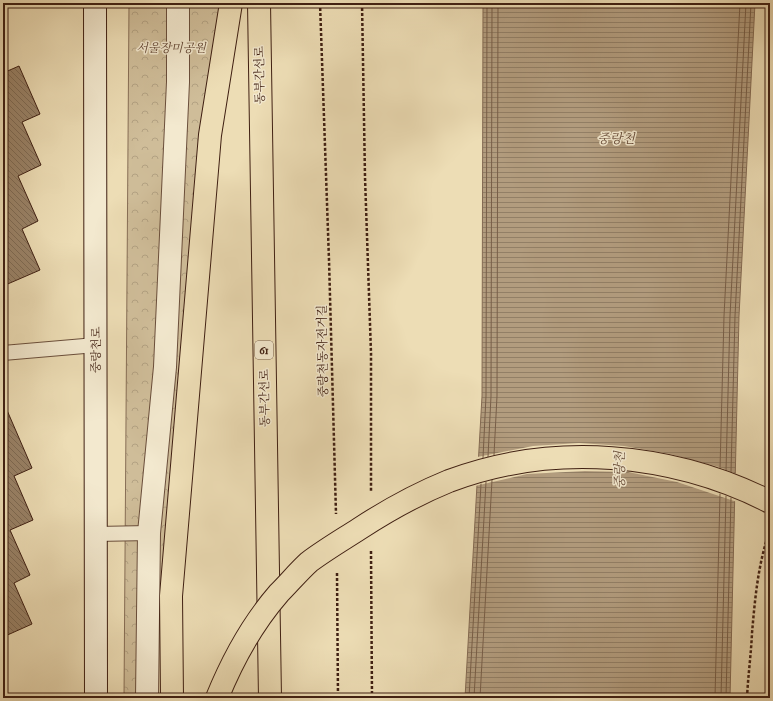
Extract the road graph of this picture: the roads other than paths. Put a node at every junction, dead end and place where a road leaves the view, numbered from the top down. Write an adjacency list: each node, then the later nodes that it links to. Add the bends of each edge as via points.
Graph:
1 (95, 3): 5 (main road, 중랑천로)
2 (178, 3): 9 (main road, via 178,82 165,367)
3 (231, 3): 12 (highway, via 207,167 171,596)
4 (258, 3): 14 (highway, 동부간선로 / 61)
5 (96, 345): 6 (lane); 8 (main road, 중랑천로)
6 (3, 353)
7 (770, 502): 13 (highway, bridge, via 739,487 687,470 602,457 527,461 450,481 401,502 308,563 253,628 228,672)
8 (96, 534): 9 (lane); 10 (main road, 중랑천로)
9 (149, 534): 11 (main road)
10 (96, 698)
11 (147, 698)
12 (172, 698)
13 (217, 698)
14 (270, 698)

